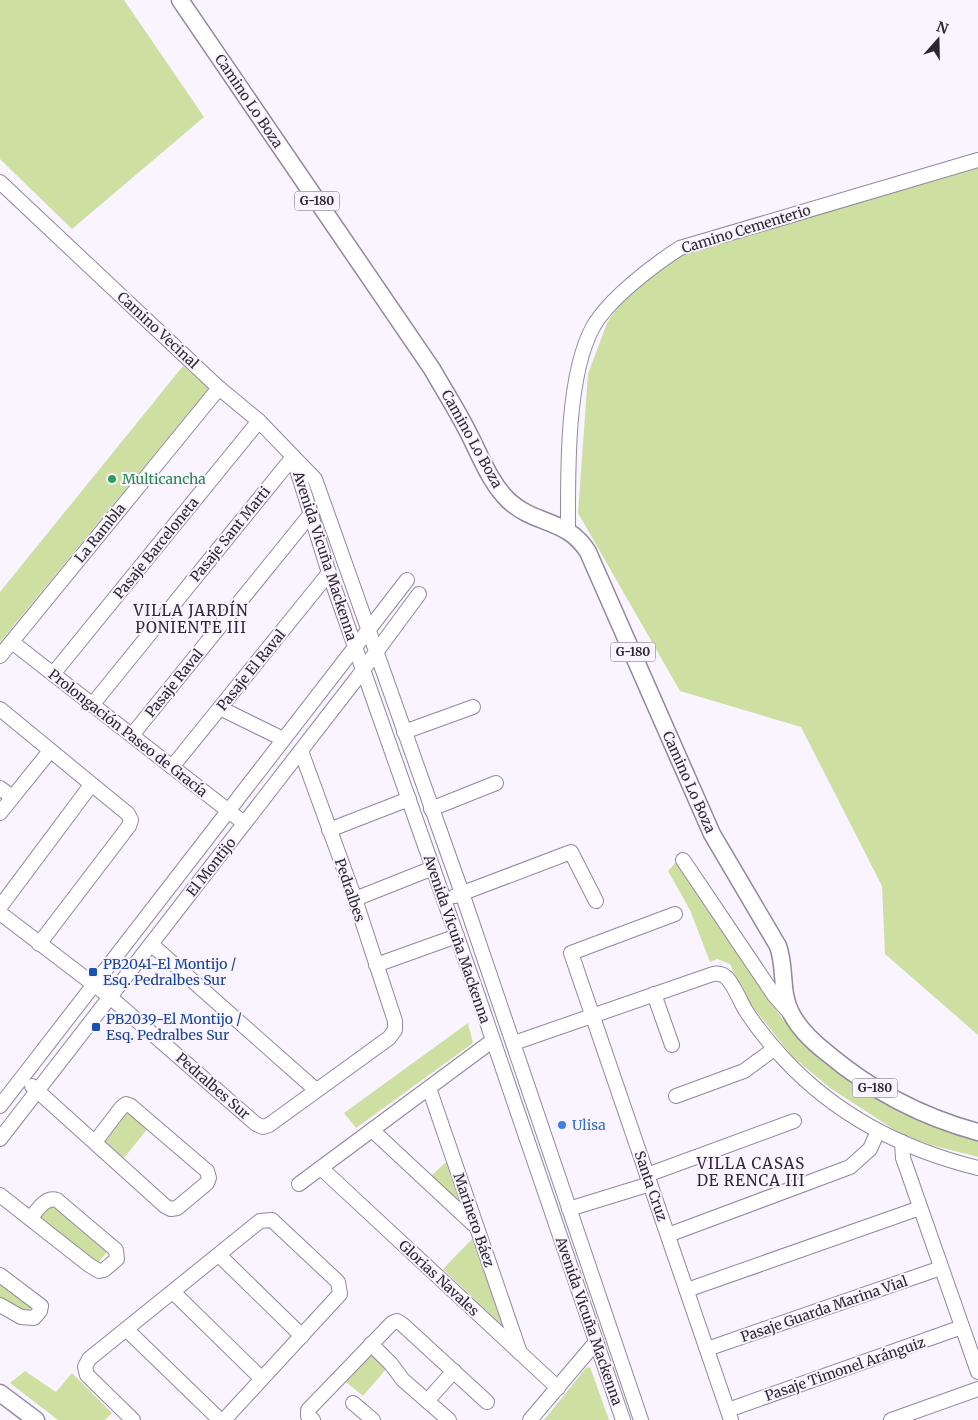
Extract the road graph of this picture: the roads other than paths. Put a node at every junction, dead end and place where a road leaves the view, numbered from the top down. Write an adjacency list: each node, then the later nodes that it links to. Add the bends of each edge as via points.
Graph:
1 (180, 0): 9 (main road, Camino Lo Boza / G-180, via 432,369 496,486 520,509)
2 (978, 160): 9 (street, Camino Cementerio, via 680,248 638,278 594,326 578,370 568,475)
3 (0, 182): 4 (street, Camino Vecinal)
4 (219, 388): 5 (street, Camino Vecinal); 14 (street, La Rambla)
5 (259, 421): 6 (street, Camino Vecinal); 19 (street, Pasaje Barceloneta)
6 (293, 457): 7 (street, Camino Vecinal); 8 (street, Avenida Vicuña Mackenna); 20 (street, Pasaje Sant Marti)
7 (315, 479): 13 (street, Avenida Vicuña Mackenna)
8 (310, 515): 10 (street, Avenida Vicuña Mackenna); 25 (street, Pasaje Raval)
9 (568, 530): 58 (main road, Camino Lo Boza / G-180, via 588,552 712,834 778,946 785,997)
10 (329, 573): 15 (street, Avenida Vicuña Mackenna); 23 (street, Pasaje El Raval)
11 (407, 580): 13 (street, El Montijo)
12 (419, 594): 16 (street, El Montijo)
13 (369, 628): 15 (street, El Montijo); 16 (street, Avenida Vicuña Mackenna)
14 (12, 642): 17 (street, La Rambla); 19 (street, Prolongación Paseo de Gracía)
15 (355, 646): 18 (street, Avenida Vicuña Mackenna); 26 (street, El Montijo)
16 (376, 652): 18 (street, El Montijo); 24 (street, Avenida Vicuña Mackenna)
17 (0, 656)
18 (363, 670): 28 (street, El Montijo); 34 (street, Avenida Vicuña Mackenna)
19 (53, 674): 20 (street, Prolongación Paseo de Gracía)
20 (92, 705): 25 (street, Prolongación Paseo de Gracía)
21 (472, 707): 24 (street)
22 (0, 708): 27 (street)
23 (220, 708): 26 (street); 29 (street, Pasaje El Raval)
24 (404, 732): 35 (street, Avenida Vicuña Mackenna)
25 (132, 735): 29 (street, Prolongación Paseo de Gracía)
26 (283, 739): 36 (street, El Montijo)
27 (50, 751): 31 (street); 33 (street)
28 (300, 751): 38 (street, El Montijo); 39 (street, Pedralbes)
29 (172, 767): 36 (street, Prolongación Paseo de Gracía)
30 (496, 783): 35 (street)
31 (91, 785): 46 (street); 50 (street, via 128,814 131,820)
32 (0, 788): 33 (street)
33 (12, 797): 37 (street)
34 (409, 799): 39 (street); 41 (street, Avenida Vicuña Mackenna)
35 (431, 809): 42 (street, Avenida Vicuña Mackenna)
36 (228, 810): 38 (street, Prolongación Paseo de Gracía); 53 (street, El Montijo)
37 (0, 813)
38 (244, 823): 51 (street, El Montijo)
39 (329, 830): 43 (street, Pedralbes)
40 (683, 860): 58 (street, Camino Lo Boza, via 774,995)
41 (433, 868): 43 (street); 44 (street, Avenida Vicuña Mackenna)
42 (462, 893): 44 (street); 45 (street, via 571,852); 54 (street, Avenida Vicuña Mackenna)
43 (354, 899): 52 (street, Pedralbes)
44 (444, 900): 49 (street, Avenida Vicuña Mackenna)
45 (596, 901)
46 (0, 907)
47 (0, 913): 50 (street, Pedralbes Sur)
48 (675, 914): 59 (street, Santa Cruz, via 571,953)
49 (457, 936): 52 (street); 57 (street, Avenida Vicuña Mackenna)
50 (39, 944): 53 (street, Pedralbes Sur)
51 (151, 944): 56 (street, El Montijo); 66 (street)
52 (376, 965): 66 (street, Pedralbes, via 395,1021 394,1030 389,1038)
53 (93, 985): 56 (street, Pedralbes Sur); 64 (street, El Montijo)
54 (496, 992): 57 (street); 61 (street, Avenida Vicuña Mackenna)
55 (654, 994): 59 (street); 62 (street); 63 (street, via 713,974 724,976)
56 (110, 997): 66 (street, Pedralbes Sur, via 256,1124 269,1125); 67 (street, El Montijo)
57 (479, 999): 60 (street, Avenida Vicuña Mackenna)
58 (791, 1015): 77 (main road, Camino Lo Boza / G-180, via 815,1043 870,1086 923,1113)
59 (593, 1016): 61 (street); 82 (street, Santa Cruz)
60 (492, 1041): 65 (street); 73 (street, Avenida Vicuña Mackenna)
61 (514, 1043): 72 (street, Avenida Vicuña Mackenna)
62 (672, 1045)
63 (774, 1049): 68 (street, via 739,1074); 76 (street, via 820,1093)
64 (22, 1077): 67 (street); 69 (street, El Montijo)
65 (429, 1088): 74 (street); 88 (street, Marinero Báez)
66 (316, 1090)
67 (37, 1091): 75 (street, El Montijo); 78 (street)
68 (676, 1096)
69 (0, 1106)
70 (0, 1113): 75 (street)
71 (794, 1121): 82 (street)
72 (539, 1122): 73 (street); 86 (street, Avenida Vicuña Mackenna)
73 (522, 1127): 99 (street, Avenida Vicuña Mackenna)
74 (372, 1130): 80 (street); 88 (street)
75 (4, 1131)
76 (878, 1131): 79 (street); 89 (street, via 870,1149 850,1167)
77 (978, 1132)
78 (95, 1142): 78 (street, via 171,1209 177,1208 209,1178 207,1171 126,1104)
79 (902, 1142): 81 (street); 85 (street, via 903,1158)
80 (321, 1168): 83 (street); 102 (street, Glorias Navales)
81 (978, 1169)
82 (649, 1180): 86 (street); 89 (street, Santa Cruz)
83 (299, 1184)
84 (0, 1195): 87 (street)
85 (920, 1208): 91 (street); 93 (street)
86 (569, 1209): 121 (street, Avenida Vicuña Mackenna)
87 (30, 1219): 87 (street, via 99,1271 117,1259 116,1250 57,1200 46,1200)
88 (477, 1227): 102 (street, Marinero Báez)
89 (668, 1234): 93 (street, Santa Cruz)
90 (219, 1255): 94 (street); 98 (street); 98 (street, via 260,1221 268,1219 276,1222 338,1282 338,1298)
91 (941, 1268): 96 (street); 101 (street, Pasaje Guarda Marina Vial)
92 (0, 1275): 95 (street, via 41,1306 34,1318 28,1319)
93 (687, 1290): 101 (street, Santa Cruz)
94 (173, 1292): 97 (street); 105 (street)
95 (0, 1305)
96 (962, 1327): 104 (street); 112 (street, Pasaje Timonel Aránguiz)
97 (127, 1330): 113 (street, via 89,1359 85,1367 87,1375); 115 (street)
98 (302, 1336): 105 (street)
99 (596, 1342): 106 (street); 120 (street, Avenida Vicuña Mackenna)
100 (371, 1344): 103 (street, via 392,1322 399,1322); 109 (street, via 403,1380); 116 (street, via 308,1410 308,1416)
101 (707, 1349): 112 (street, Santa Cruz)
102 (520, 1353): 106 (street, Glorias Navales)
103 (454, 1371): 109 (street); 110 (street)
104 (978, 1372)
105 (261, 1378): 115 (street)
106 (558, 1388): 119 (street)
107 (978, 1389): 122 (street)
108 (0, 1393): 114 (main road)
109 (427, 1400): 118 (street)
110 (488, 1402)
111 (353, 1403): 117 (street)
112 (730, 1415)
113 (125, 1417)
114 (36, 1420)
115 (222, 1420)
116 (313, 1420)
117 (373, 1420)
118 (449, 1420)
119 (530, 1420)
120 (622, 1420)
121 (641, 1420)
122 (891, 1420)

